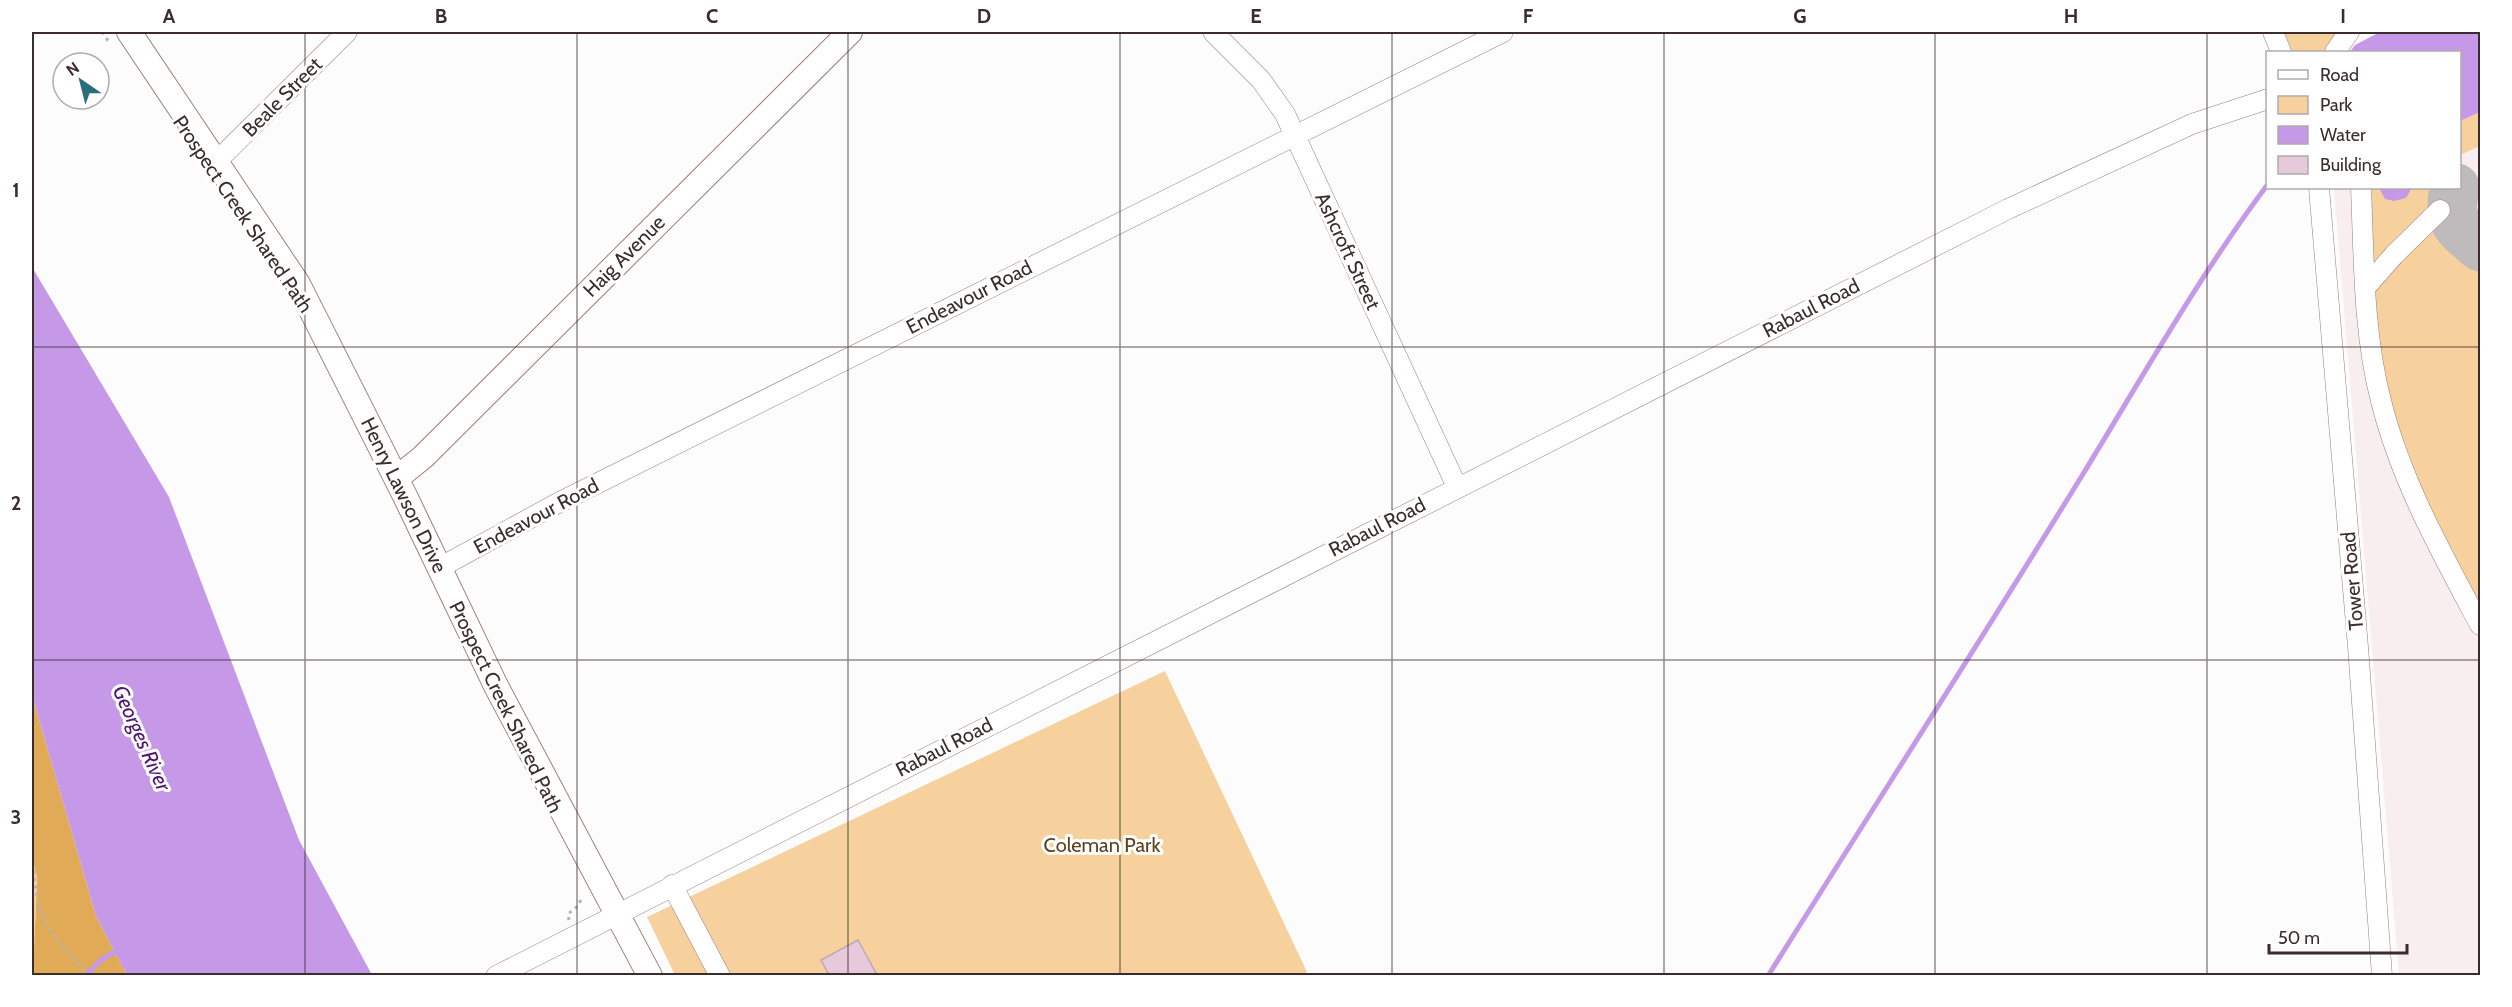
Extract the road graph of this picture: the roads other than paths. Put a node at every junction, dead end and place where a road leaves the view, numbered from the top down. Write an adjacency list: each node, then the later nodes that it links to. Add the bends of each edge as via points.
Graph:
1 (347, 32): 12 (street, Beale Street)
2 (850, 32): 17 (main road, Haig Avenue, via 423,457)
3 (1213, 32): 11 (street, Ashcroft Street, via 1270,91)
4 (1503, 32): 11 (street, Endeavour Road)
5 (2273, 32): 8 (street)
6 (2349, 32): 9 (street)
7 (122, 41): 12 (main road, Henry Lawson Drive)
8 (2281, 51)
9 (2337, 51)
10 (2266, 100): 18 (street, Rabaul Road, via 2192,124 2008,209)
11 (1294, 135): 18 (street, Ashcroft Street); 19 (street, Endeavour Road, via 568,498)
12 (216, 162): 17 (main road, Henry Lawson Drive, via 298,284)
13 (2319, 189): 26 (street, Tower Road)
14 (2361, 189): 16 (street)
15 (2440, 210): 16 (street)
16 (2365, 288): 20 (street, via 2372,358 2386,421 2418,509)
17 (397, 478): 19 (main road, Henry Lawson Drive)
18 (1457, 487): 21 (street, Rabaul Road)
19 (439, 568): 22 (main road, Henry Lawson Drive, via 496,686)
20 (2481, 625)
21 (672, 885): 22 (street, Rabaul Road); 25 (street)
22 (618, 913): 23 (street, Rabaul Road); 24 (main road, Henry Lawson Drive)
23 (496, 975)
24 (650, 975)
25 (720, 975)
26 (2382, 975)

